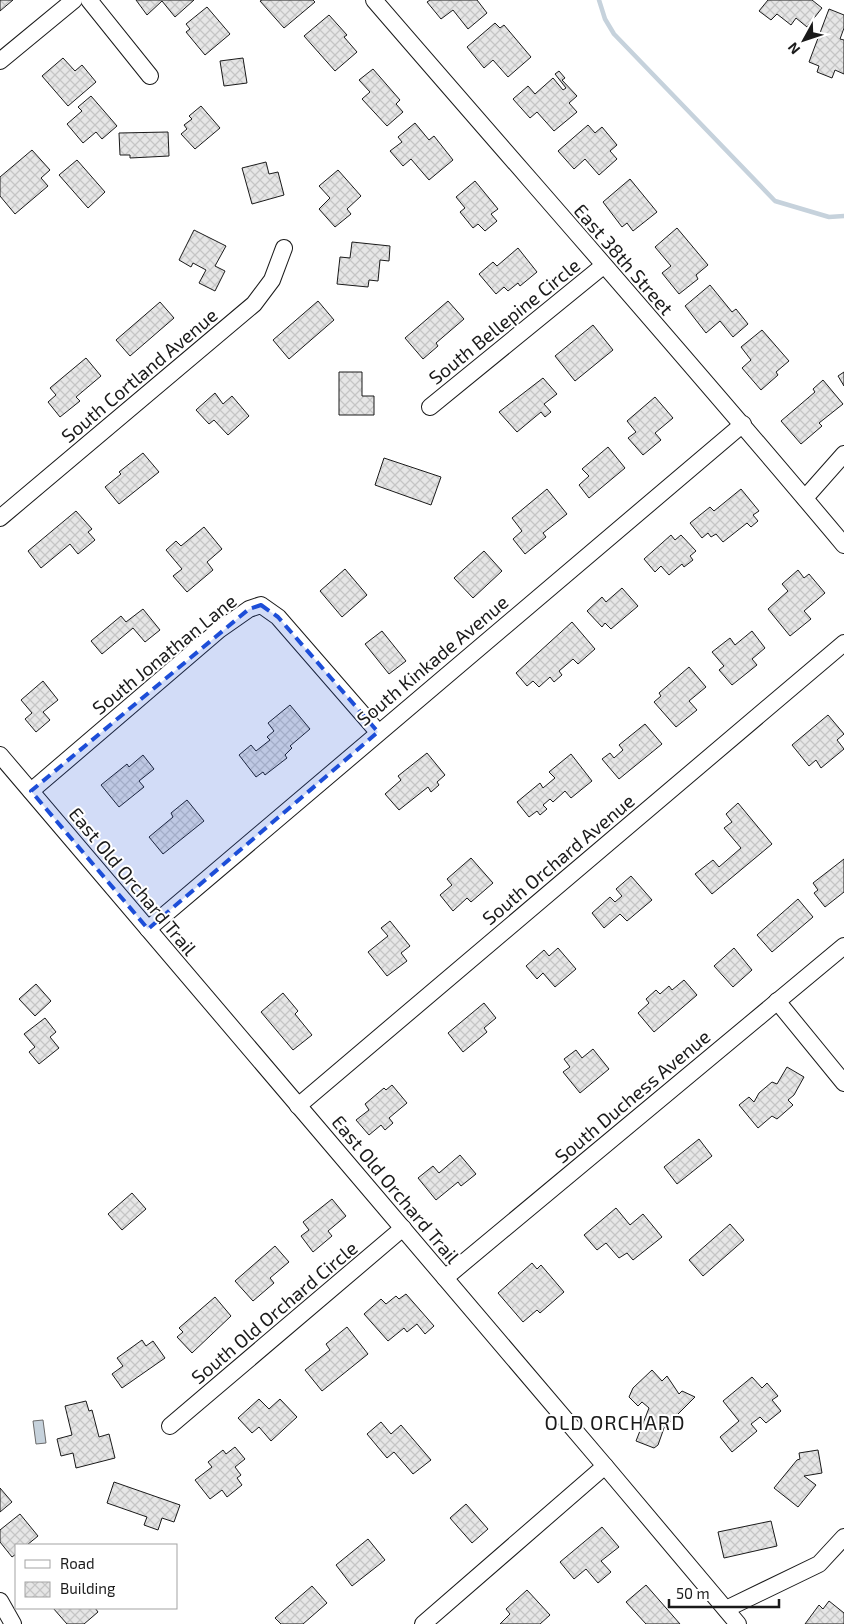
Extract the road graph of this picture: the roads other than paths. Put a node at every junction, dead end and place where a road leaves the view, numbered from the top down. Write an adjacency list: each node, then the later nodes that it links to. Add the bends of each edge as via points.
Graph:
1 (74, 0): 4 (street)
2 (89, 0): 5 (street)
3 (374, 0): 7 (street, East 38th Street)
4 (0, 62)
5 (150, 76)
6 (284, 248): 12 (street, South Cortland Avenue, via 272,280 254,304)
7 (603, 266): 8 (street, South Bellepine Circle); 9 (street, East 38th Street)
8 (430, 407)
9 (743, 424): 11 (street, East 38th Street); 15 (street, South Kinkade Avenue)
10 (844, 454): 11 (street)
11 (805, 498): 13 (street, East 38th Street)
12 (0, 518)
13 (844, 545)
14 (844, 643): 22 (street, South Orchard Avenue)
15 (378, 732): 17 (street, South Jonathan Lane, via 278,617 261,605 249,609 219,630); 18 (street, South Kinkade Avenue)
16 (0, 754): 17 (street, East Old Orchard Trail)
17 (31, 791): 18 (street, East Old Orchard Trail)
18 (148, 929): 22 (street, East Old Orchard Trail)
19 (844, 946): 20 (street, South Duchess Avenue)
20 (777, 1001): 21 (street); 24 (street, South Duchess Avenue)
21 (844, 1083)
22 (298, 1106): 23 (street, East Old Orchard Trail)
23 (403, 1228): 24 (street, East Old Orchard Trail); 25 (street, South Old Orchard Circle)
24 (445, 1278): 26 (street, East Old Orchard Trail)
25 (170, 1426)
26 (605, 1466): 29 (street, East Old Orchard Trail); 31 (street)
27 (844, 1537): 29 (street, via 818,1564)
28 (0, 1601): 30 (street)
29 (726, 1609): 32 (street, East Old Orchard Trail)
30 (13, 1624)
31 (423, 1624)
32 (738, 1624)

